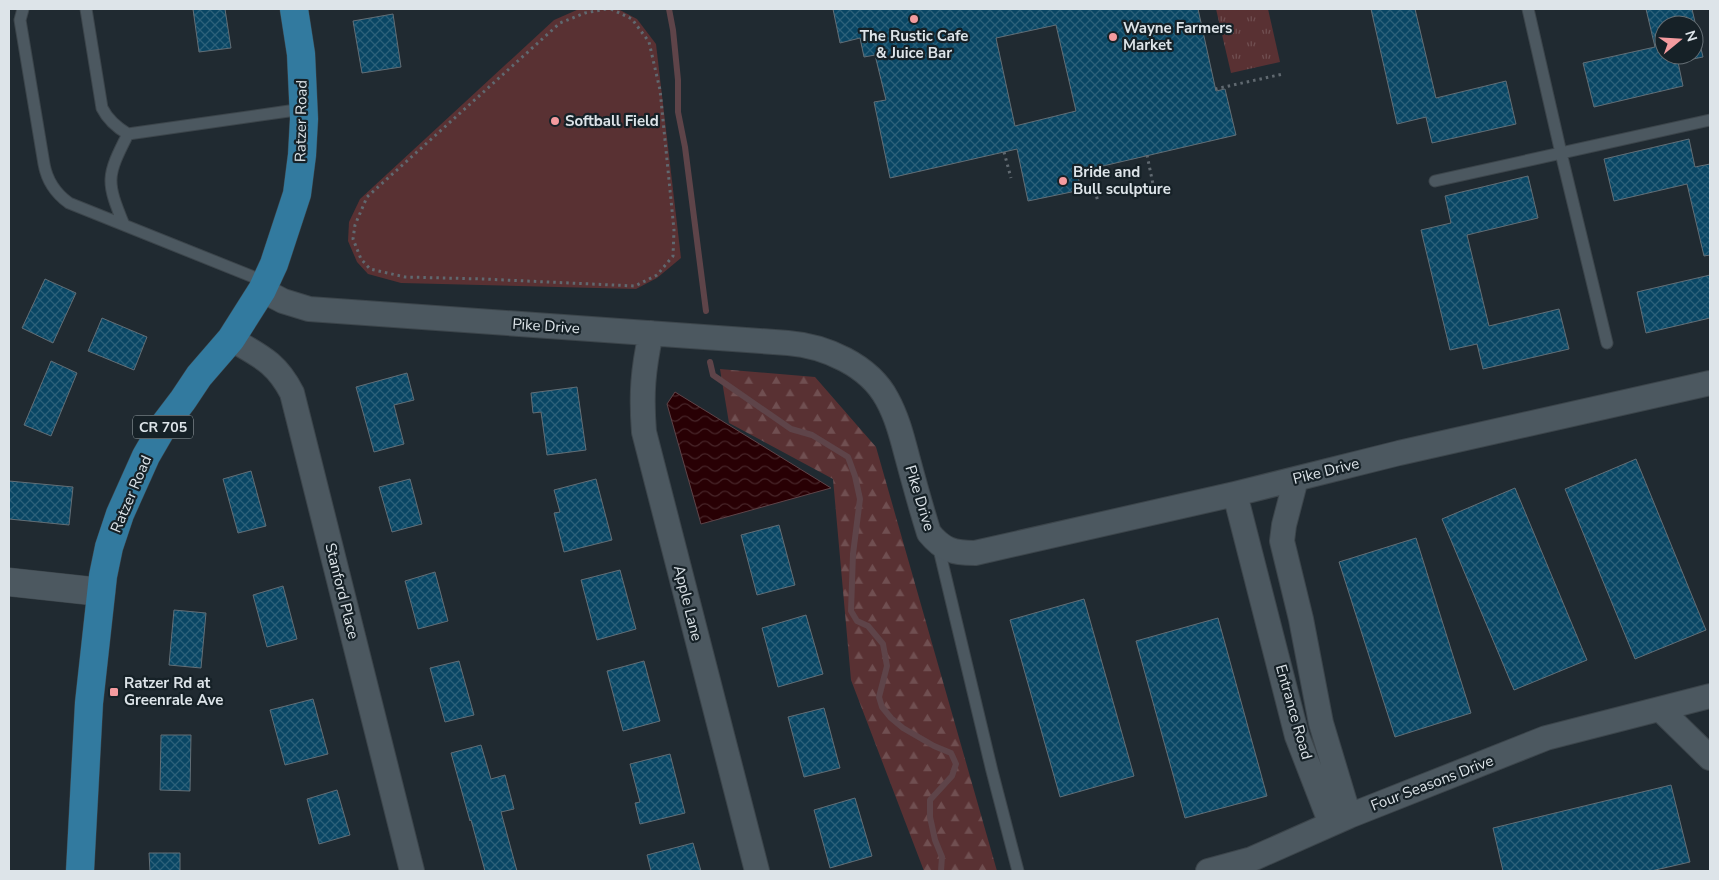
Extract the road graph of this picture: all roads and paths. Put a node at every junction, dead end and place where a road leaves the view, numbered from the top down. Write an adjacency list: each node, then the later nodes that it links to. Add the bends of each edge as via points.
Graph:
1 (23, 9): 20 (lane, via 20,20 46,175 59,196 68,203)
2 (86, 9): 11 (lane, via 102,108 113,124)
3 (294, 9): 9 (main road, Ratzer Road / CR 705, via 301,54)
4 (606, 9): 5 (path, via 560,23 367,197 355,225 353,239 361,259 370,269 405,277 635,286 657,275 673,256 674,230 660,90 649,42 632,19)
5 (611, 9)
6 (1528, 9): 13 (lane)
7 (1283, 74): 8 (path)
8 (1215, 88)
9 (303, 109): 11 (lane); 21 (main road, Ratzer Road / CR 705, via 297,194)
10 (1710, 120): 13 (lane)
11 (128, 134): 20 (lane, via 115,161 110,184)
12 (1004, 152): 15 (path)
13 (1561, 153): 16 (lane); 24 (lane)
14 (1147, 156): 17 (path)
15 (1010, 178)
16 (1434, 181)
17 (1154, 189)
18 (1073, 191): 19 (path, via 1074,195 1095,190)
19 (1098, 202)
20 (124, 225): 21 (lane)
21 (264, 286): 22 (street, Pike Drive, via 283,301 309,310); 23 (main road, Ratzer Road / CR 705)
22 (650, 333): 28 (street, Pike Drive, via 799,344 826,351 850,363 870,378 886,397 897,418 929,533); 39 (street, Apple Lane, via 641,398 644,432)
23 (231, 339): 30 (main road, Ratzer Road / CR 705, via 199,376 146,456 109,547); 38 (street, Stanford Place, via 270,363 284,377 292,393)
24 (1607, 343)
25 (1710, 383): 26 (street, Pike Drive)
26 (1296, 479): 27 (street, Pike Drive); 31 (street, Entrance Road, via 1282,540)
27 (1235, 494): 28 (street, Pike Drive, via 975,553 959,553); 32 (street, Entrance Road)
28 (937, 543): 40 (lane)
29 (9, 582): 30 (street)
30 (102, 592): 37 (main road, Ratzer Road / CR 705, via 89,703)
31 (1301, 619): 32 (street); 36 (street, Entrance Road)
32 (1271, 628): 36 (street, Entrance Road, via 1297,736)
33 (1710, 696): 34 (street, Four Seasons Drive)
34 (1660, 709): 35 (street); 36 (street, Four Seasons Drive, via 1546,738)
35 (1710, 758)
36 (1340, 820): 41 (street, Four Seasons Drive, via 1252,859)
37 (80, 871)
38 (412, 871)
39 (757, 871)
40 (1018, 871)
41 (1208, 871)

